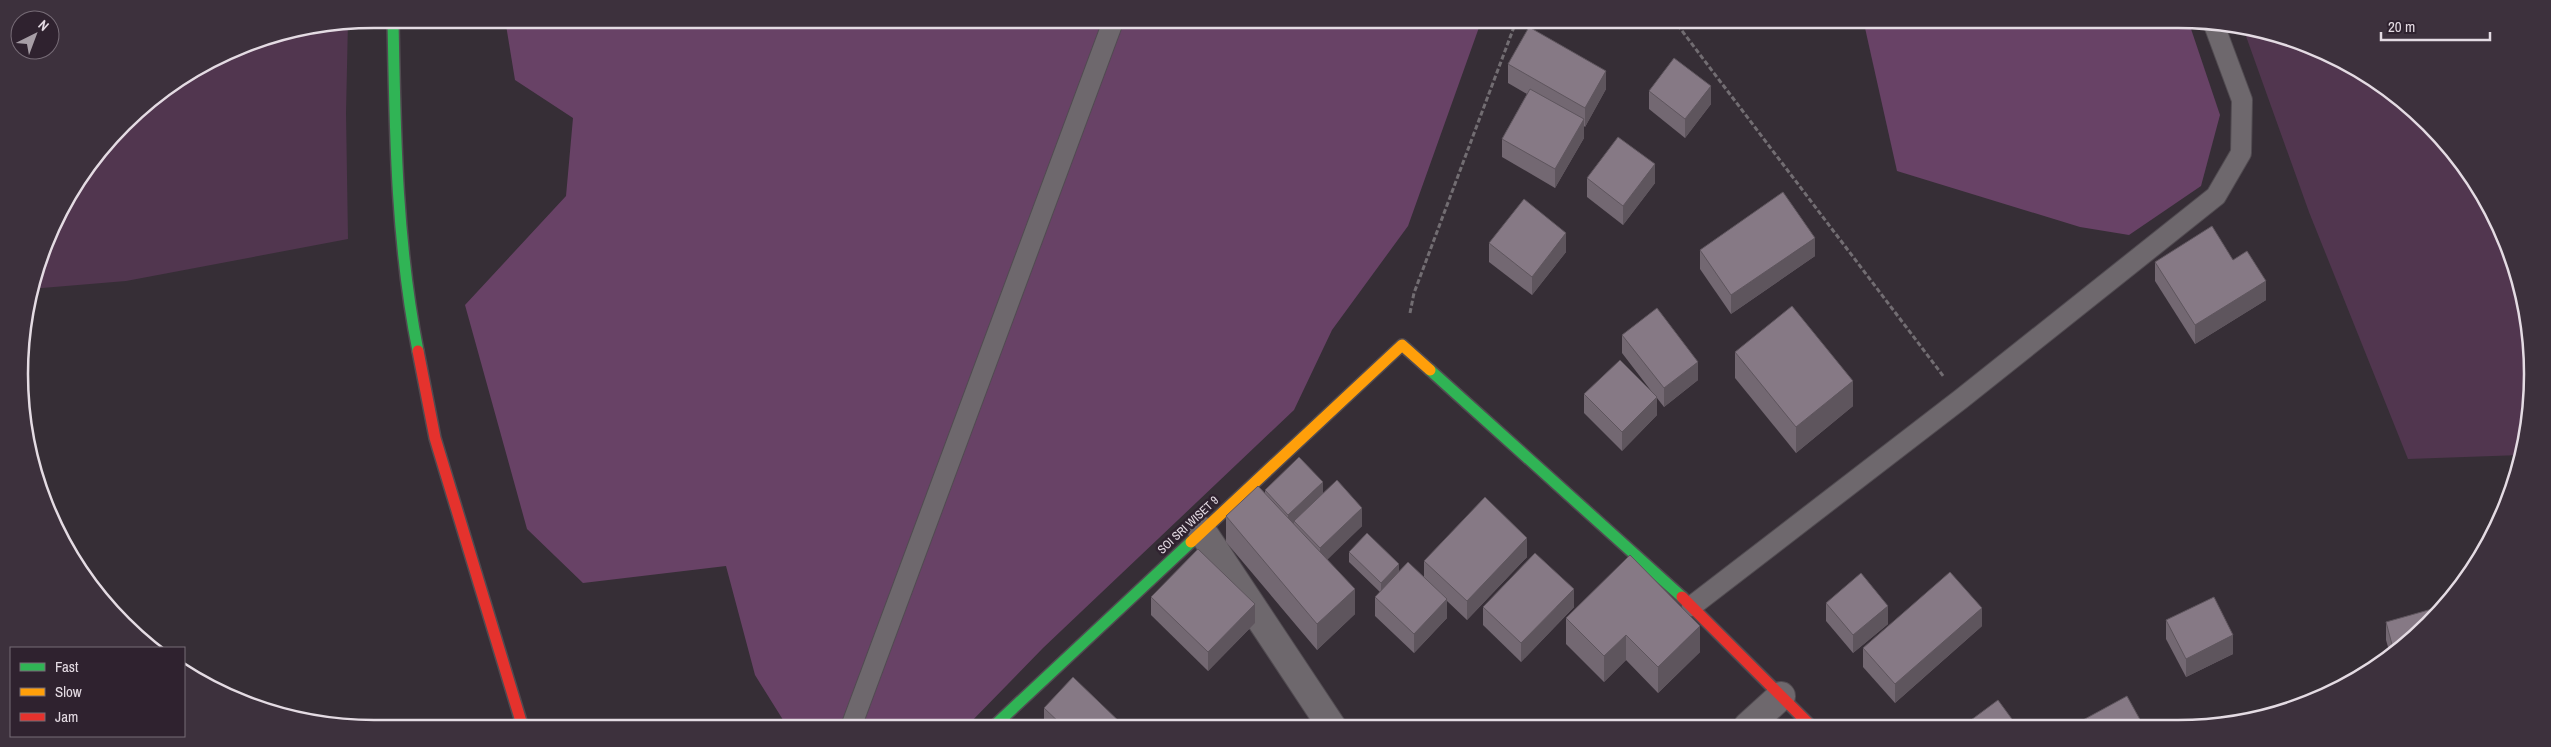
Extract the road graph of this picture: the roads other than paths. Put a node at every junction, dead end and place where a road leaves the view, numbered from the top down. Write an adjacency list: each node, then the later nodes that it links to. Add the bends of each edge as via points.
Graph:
1 (393, 28): 7 (street, via 394,155 407,294 435,438)
2 (1111, 28): 8 (lane)
3 (2216, 29): 5 (lane, via 2242,100 2241,153 2216,196 1962,399)
4 (1202, 531): 5 (street, SOI SRI WISET 9, via 1402,345); 9 (street, SOI SRI WISET 9); 10 (street)
5 (1692, 606): 6 (street)
6 (1781, 696): 11 (street); 12 (street)
7 (521, 720)
8 (854, 720)
9 (1000, 720)
10 (1327, 720)
11 (1755, 720)
12 (1804, 720)

